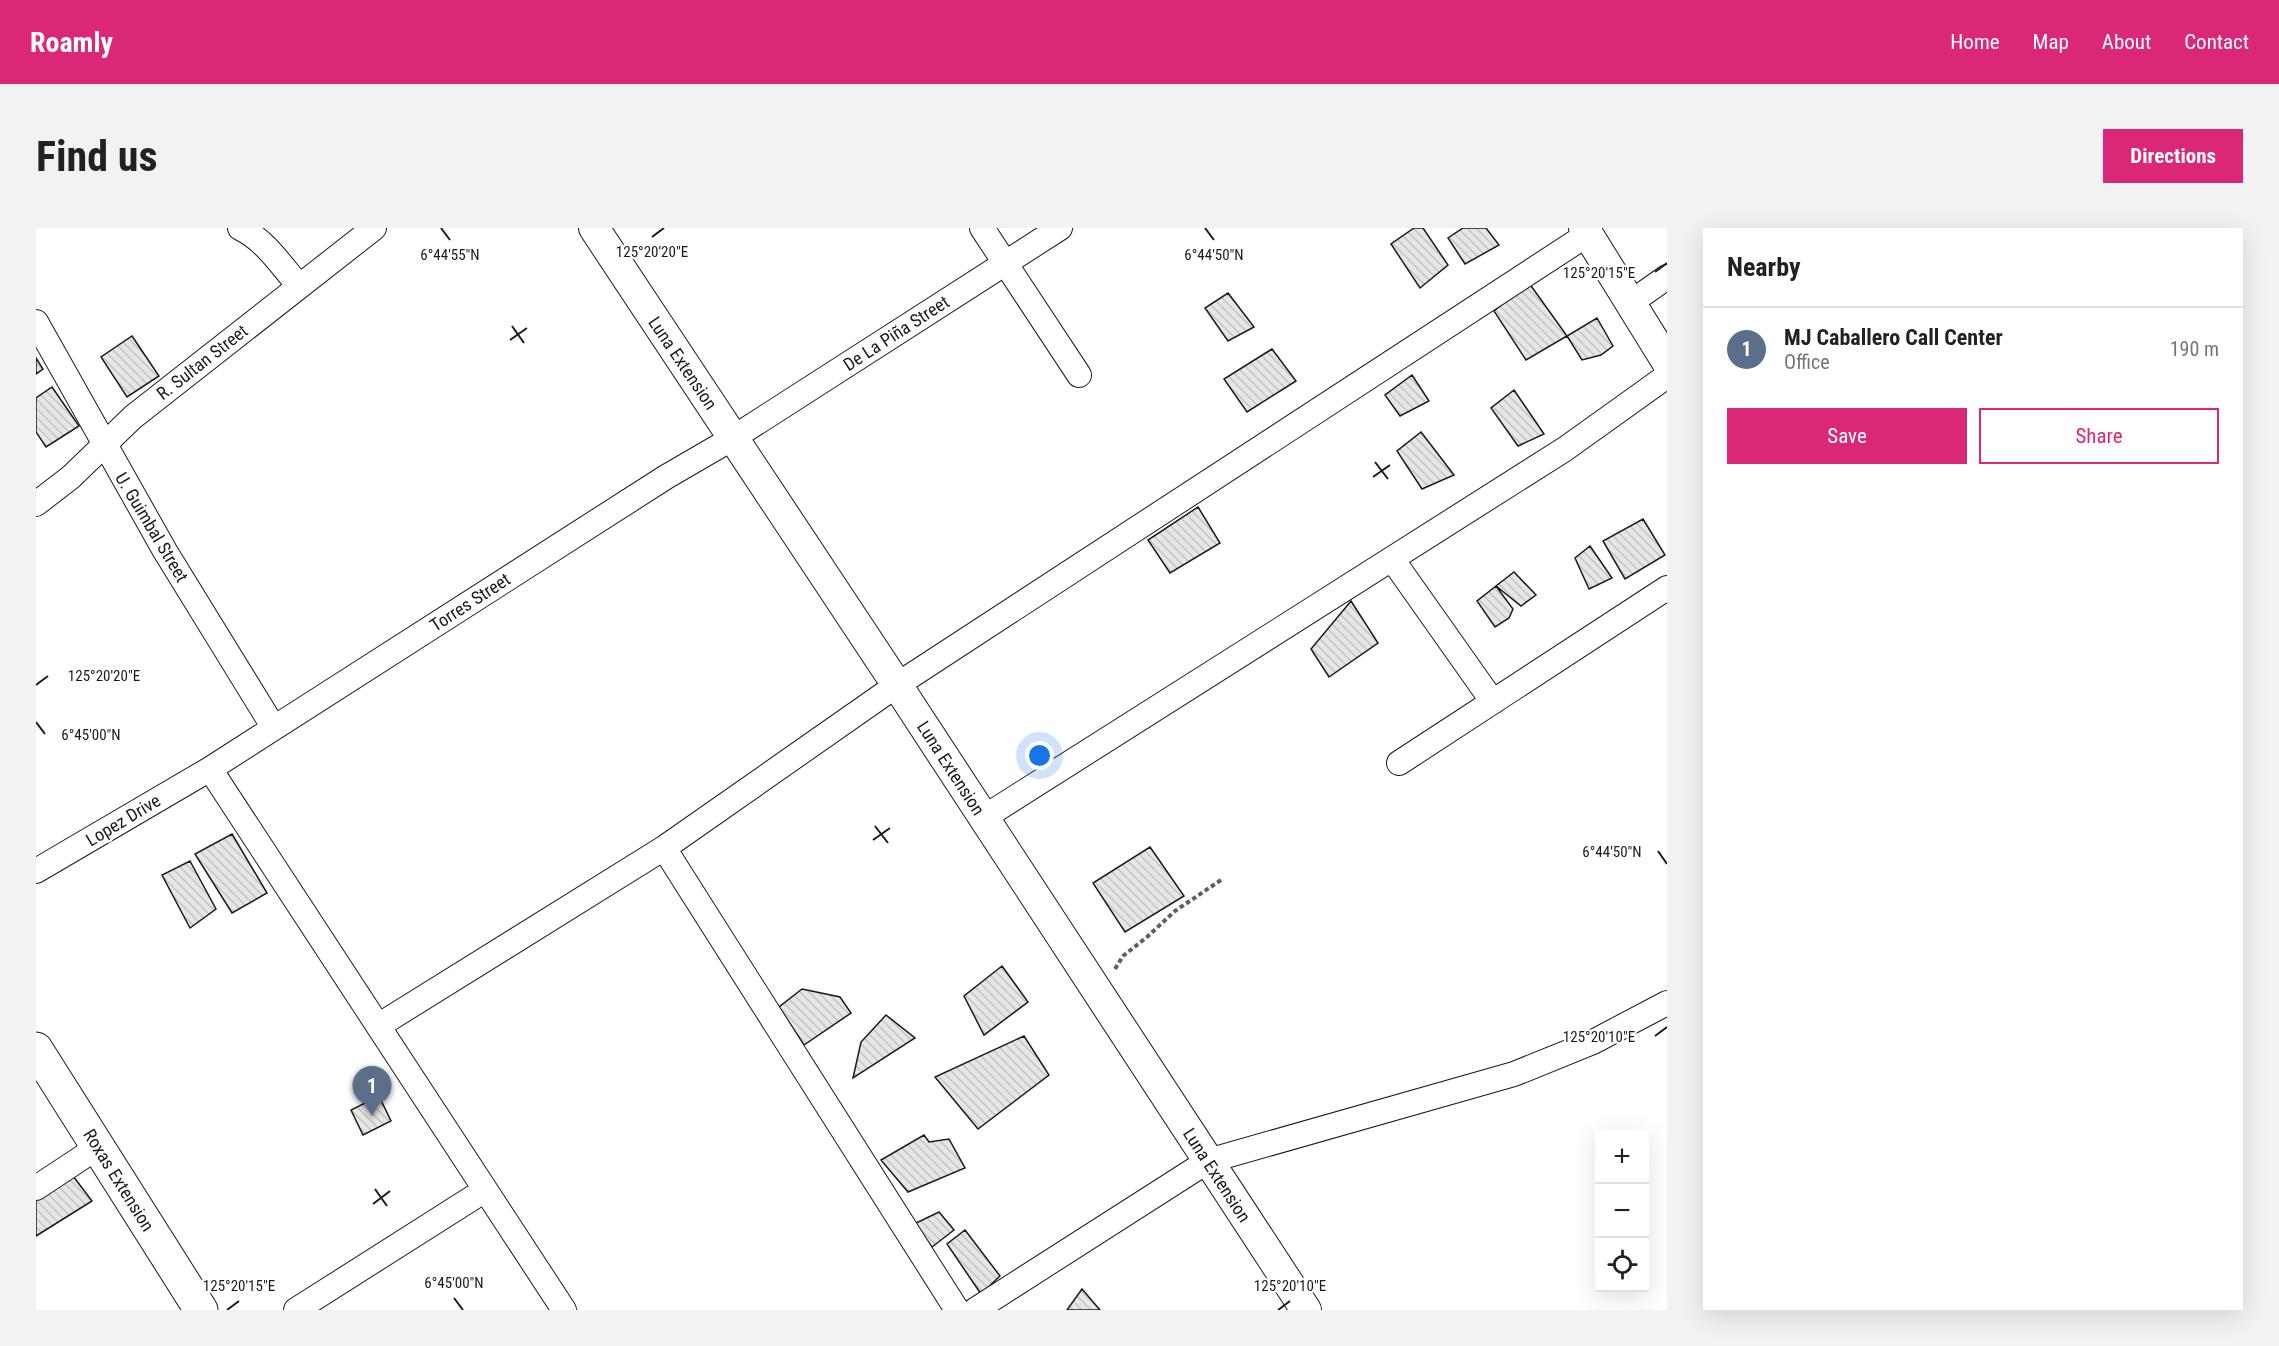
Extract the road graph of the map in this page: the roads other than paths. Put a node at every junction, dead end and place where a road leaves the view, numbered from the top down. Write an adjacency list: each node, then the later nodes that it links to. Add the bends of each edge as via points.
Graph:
1 (240, 228): 9 (street, via 262,243)
2 (374, 228): 9 (street, R. Sultan Street)
3 (594, 228): 15 (street, Luna Extension)
4 (981, 228): 7 (street)
5 (1060, 228): 7 (street, De La Piña Street)
6 (1586, 231): 10 (street); 20 (street)
7 (1005, 263): 13 (street); 15 (street, De La Piña Street)
8 (1667, 277): 10 (street)
9 (299, 286): 16 (street, R. Sultan Street, via 133,417)
10 (1630, 303): 12 (street)
11 (36, 322): 16 (street, U. Guimbal Street)
12 (1667, 362)
13 (1079, 375)
14 (1667, 376): 18 (street, via 1565,450)
15 (733, 438): 20 (street, Luna Extension); 22 (street, Torres Street)
16 (104, 445): 17 (street, R. Sultan Street); 22 (street, U. Guimbal Street)
17 (36, 504)
18 (1392, 559): 21 (street); 25 (street)
19 (1667, 588): 21 (street)
20 (897, 685): 25 (street, Luna Extension); 26 (street)
21 (1493, 702): 23 (street)
22 (274, 728): 24 (street, Torres Street)
23 (1399, 763)
24 (210, 769): 27 (street, Lopez Drive); 29 (street)
25 (983, 818): 32 (street, Luna Extension)
26 (664, 848): 29 (street); 38 (street)
27 (36, 871)
28 (1667, 1004): 32 (street, via 1593,1042 1514,1074)
29 (378, 1026): 34 (street)
30 (36, 1049): 31 (main road, Roxas Extension)
31 (98, 1147): 33 (street); 35 (main road, Roxas Extension)
32 (1208, 1161): 39 (street); 40 (street, Luna Extension)
33 (36, 1188)
34 (485, 1190): 36 (street); 37 (street)
35 (201, 1310)
36 (296, 1310)
37 (564, 1310)
38 (957, 1310)
39 (975, 1310)
40 (1306, 1310)

